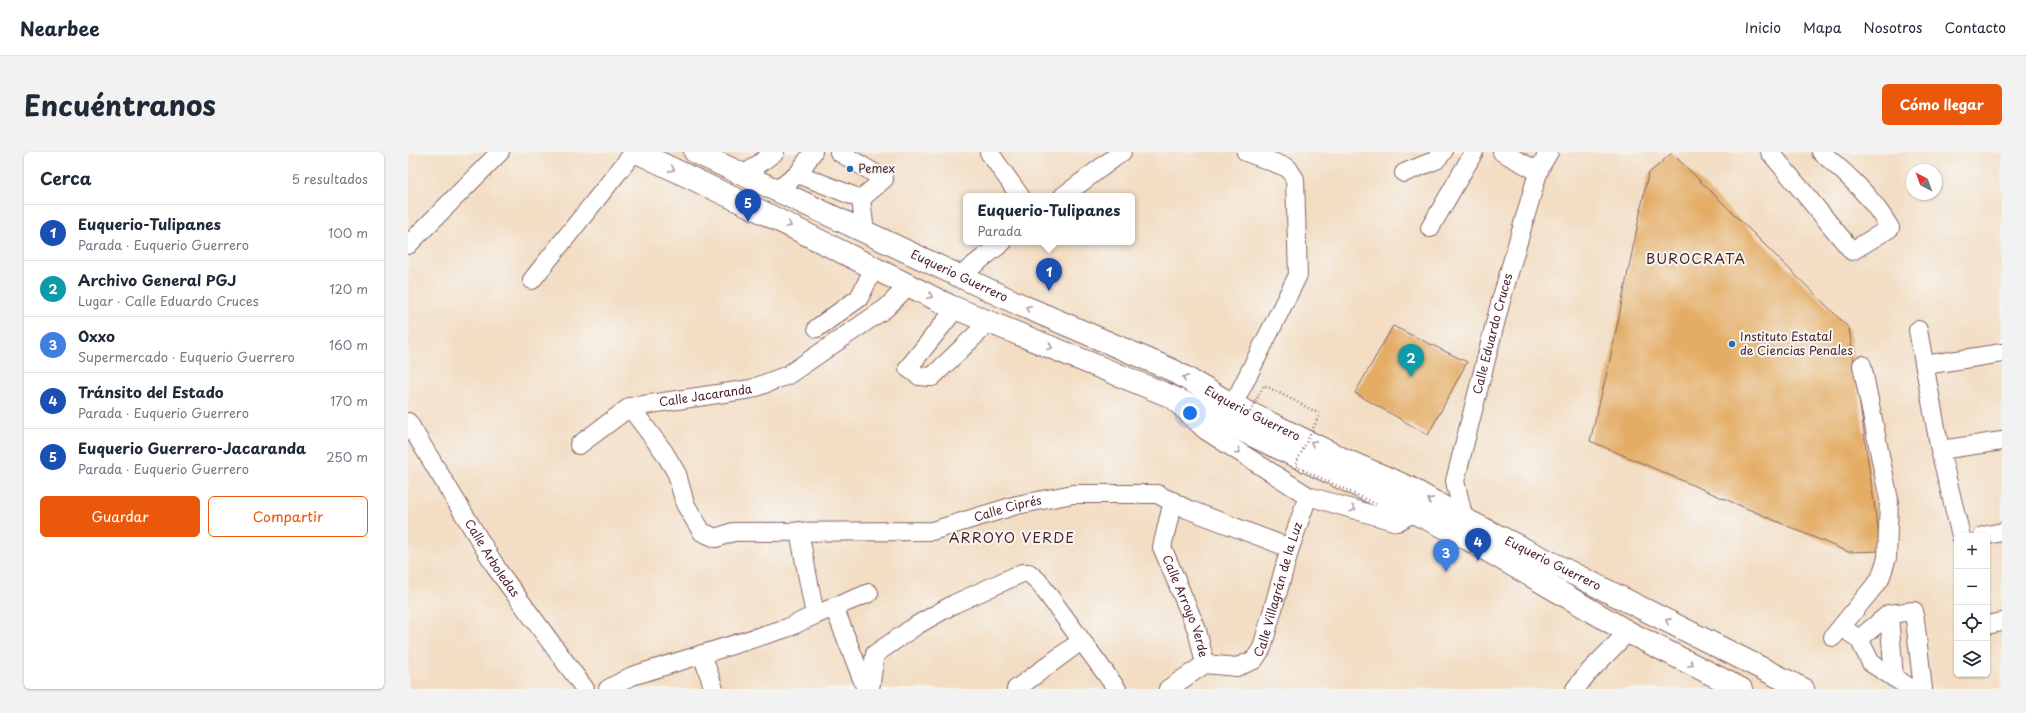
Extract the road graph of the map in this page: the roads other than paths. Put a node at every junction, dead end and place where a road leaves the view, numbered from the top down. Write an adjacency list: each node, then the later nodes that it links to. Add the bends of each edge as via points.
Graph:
1 (500, 152): 26 (street)
2 (635, 152): 28 (main road, Euquerio Guerrero, one-way to 28); 30 (street)
3 (695, 152): 19 (main road, Euquerio Guerrero)
4 (775, 152): 19 (street)
5 (813, 152): 18 (street)
6 (839, 152): 23 (street, via 884,179)
7 (989, 152): 21 (street)
8 (1122, 152): 22 (street)
9 (1246, 152): 41 (street, via 1288,168 1295,179 1298,275)
10 (1443, 152): 17 (street, via 1436,160)
11 (1474, 152): 24 (street)
12 (1502, 152): 16 (street)
13 (1549, 152): 16 (street, Calle Eduardo Cruces)
14 (1770, 152): 15 (street, via 1852,251 1890,228 1857,183)
15 (1821, 152)
16 (1539, 172): 49 (street, Calle Eduardo Cruces, via 1500,304 1455,481)
17 (1404, 173)
18 (798, 174): 20 (street); 23 (street)
19 (744, 175): 20 (main road, Euquerio Guerrero)
20 (776, 191): 25 (main road, Euquerio Guerrero)
21 (1018, 193)
22 (1067, 193)
23 (862, 200): 25 (street)
24 (1430, 228)
25 (865, 232): 29 (main road, Euquerio Guerrero)
26 (408, 245)
27 (999, 245): 29 (street)
28 (874, 268): 31 (main road, Euquerio Guerrero); 34 (street, via 858,298)
29 (960, 276): 41 (main road, Euquerio Guerrero, one-way to 29, via 1172,370)
30 (532, 280)
31 (909, 285): 32 (main road, Euquerio Guerrero, one-way to 32); 40 (street, Calle Jacaranda, via 886,308 788,375 751,389)
32 (956, 308): 33 (main road, Euquerio Guerrero); 33 (street, via 908,368 919,376 932,377)
33 (989, 322): 39 (main road, Euquerio Guerrero, one-way to 39)
34 (817, 328)
35 (1918, 330): 38 (street)
36 (2002, 353): 38 (street)
37 (1862, 365): 63 (street, via 1889,500 1887,558 1880,579 1837,632)
38 (1926, 365): 45 (street)
39 (1170, 396): 46 (street, one-way to 46, via 1205,430); 48 (main road, Euquerio Guerrero)
40 (630, 407): 44 (street); 50 (street, Calle Ciprés, via 664,452 676,474 685,504 702,532 716,538 733,532)
41 (1242, 408): 49 (main road, Euquerio Guerrero, one-way to 41, via 1408,488 1345,460)
42 (408, 422): 70 (street, Calle Arboledas, via 498,572)
43 (2002, 441): 45 (street)
44 (579, 445)
45 (1940, 450): 52 (street)
46 (1308, 496): 48 (street, one-way to 48, via 1397,522); 54 (street, Calle Villagrán de la Luz)
47 (1173, 501): 50 (street, Calle Ciprés, via 1157,494 1074,494 1017,505 932,531); 54 (street, Calle Ciprés, via 1187,509); 68 (street, Calle Arroyo Verde, via 1162,547 1197,630)
48 (1413, 513): 55 (main road, Euquerio Guerrero, via 1459,534)
49 (1464, 519): 81 (main road, Euquerio Guerrero, one-way to 49)
50 (799, 531): 58 (street)
51 (2002, 532): 53 (street)
52 (1960, 533)
53 (1990, 535)
54 (1290, 548): 68 (street, Calle Villagrán de la Luz, via 1262,648 1254,660 1237,667)
55 (1558, 592): 62 (main road, Euquerio Guerrero); 80 (main road, via 1608,609)
56 (869, 593): 57 (street)
57 (834, 607): 58 (street); 65 (street)
58 (815, 614): 66 (street, via 787,628)
59 (1889, 614): 63 (street); 69 (street); 83 (street, via 1914,611)
60 (2002, 622): 61 (street)
61 (1990, 624)
62 (1628, 632): 78 (street); 79 (main road, Euquerio Guerrero, one-way to 79)
63 (1859, 639): 69 (street, via 1871,663)
64 (1081, 641): 67 (street, via 1034,577 1029,573 1022,573 954,604 917,625); 75 (street); 76 (street)
65 (849, 642): 67 (street); 73 (street)
66 (702, 654): 71 (street, via 632,676); 72 (street)
67 (875, 654): 74 (street)
68 (1205, 664): 77 (street)
69 (1894, 678): 82 (street)
70 (585, 689)
71 (608, 689)
72 (714, 689)
73 (866, 689)
74 (870, 689)
75 (1016, 689)
76 (1117, 689)
77 (1168, 689)
78 (1575, 689)
79 (1741, 689)
80 (1778, 689)
81 (1803, 689)
82 (1912, 689)
83 (1923, 689)

